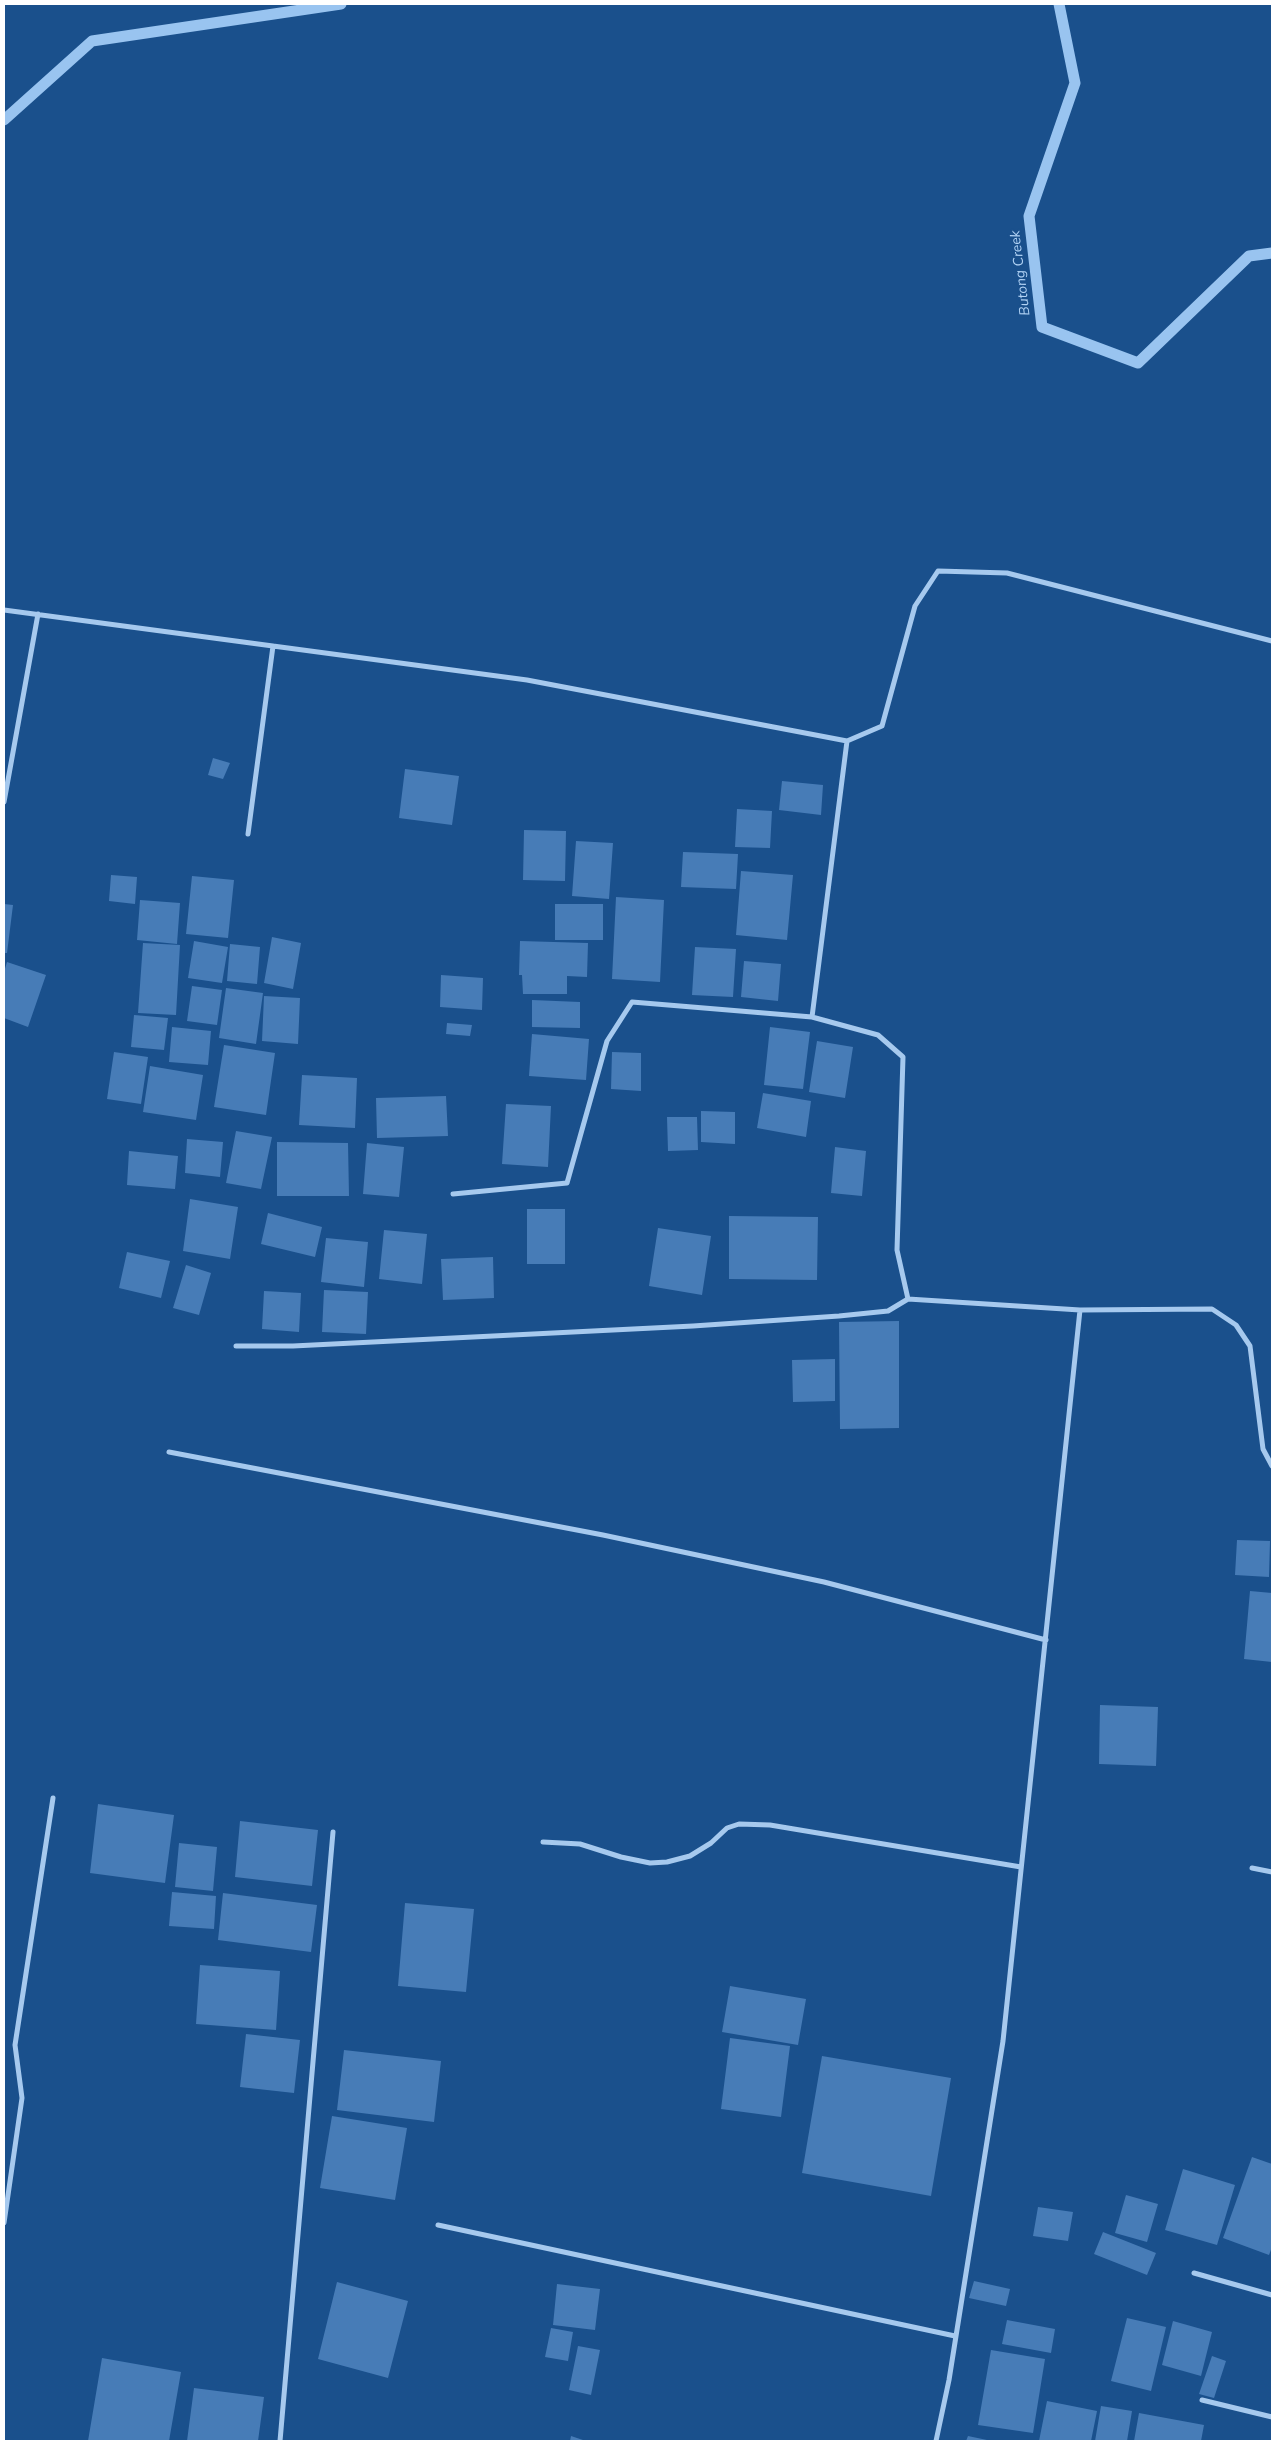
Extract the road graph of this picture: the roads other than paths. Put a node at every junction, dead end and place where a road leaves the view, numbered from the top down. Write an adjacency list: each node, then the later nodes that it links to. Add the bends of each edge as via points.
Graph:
1 (4, 610): 2 (street)
2 (38, 614): 4 (street); 6 (street)
3 (1272, 641): 5 (street, via 1007,573 938,571 915,606 882,726)
4 (273, 646): 5 (street, via 527,680); 7 (street)
5 (847, 741): 8 (street)
6 (4, 802)
7 (248, 834)
8 (812, 1018): 9 (street, via 632,1002 607,1041 566,1182); 10 (street, via 878,1035 902,1057 897,1250)
9 (453, 1194)
10 (908, 1299): 11 (street); 12 (street, via 888,1311 761,1322 293,1346)
11 (1080, 1310): 14 (street, via 1212,1309 1236,1325 1250,1346 1263,1449); 15 (street)
12 (236, 1346)
13 (169, 1452): 15 (street, via 824,1582)
14 (1272, 1466)
15 (1046, 1640): 19 (street)
16 (53, 1798): 22 (street, via 15,2045 22,2098)
17 (333, 1832): 29 (street)
18 (543, 1842): 19 (street, via 580,1844 650,1863 667,1862 690,1856 727,1828 739,1824 770,1826)
19 (1021, 1867): 26 (street, via 1003,2041)
20 (1252, 1868): 21 (street)
21 (1272, 1872)
22 (4, 2223)
23 (438, 2225): 26 (street)
24 (1194, 2273): 25 (street)
25 (1272, 2295)
26 (955, 2336): 30 (street)
27 (1202, 2400): 28 (street)
28 (1272, 2417)
29 (280, 2441)
30 (936, 2441)

